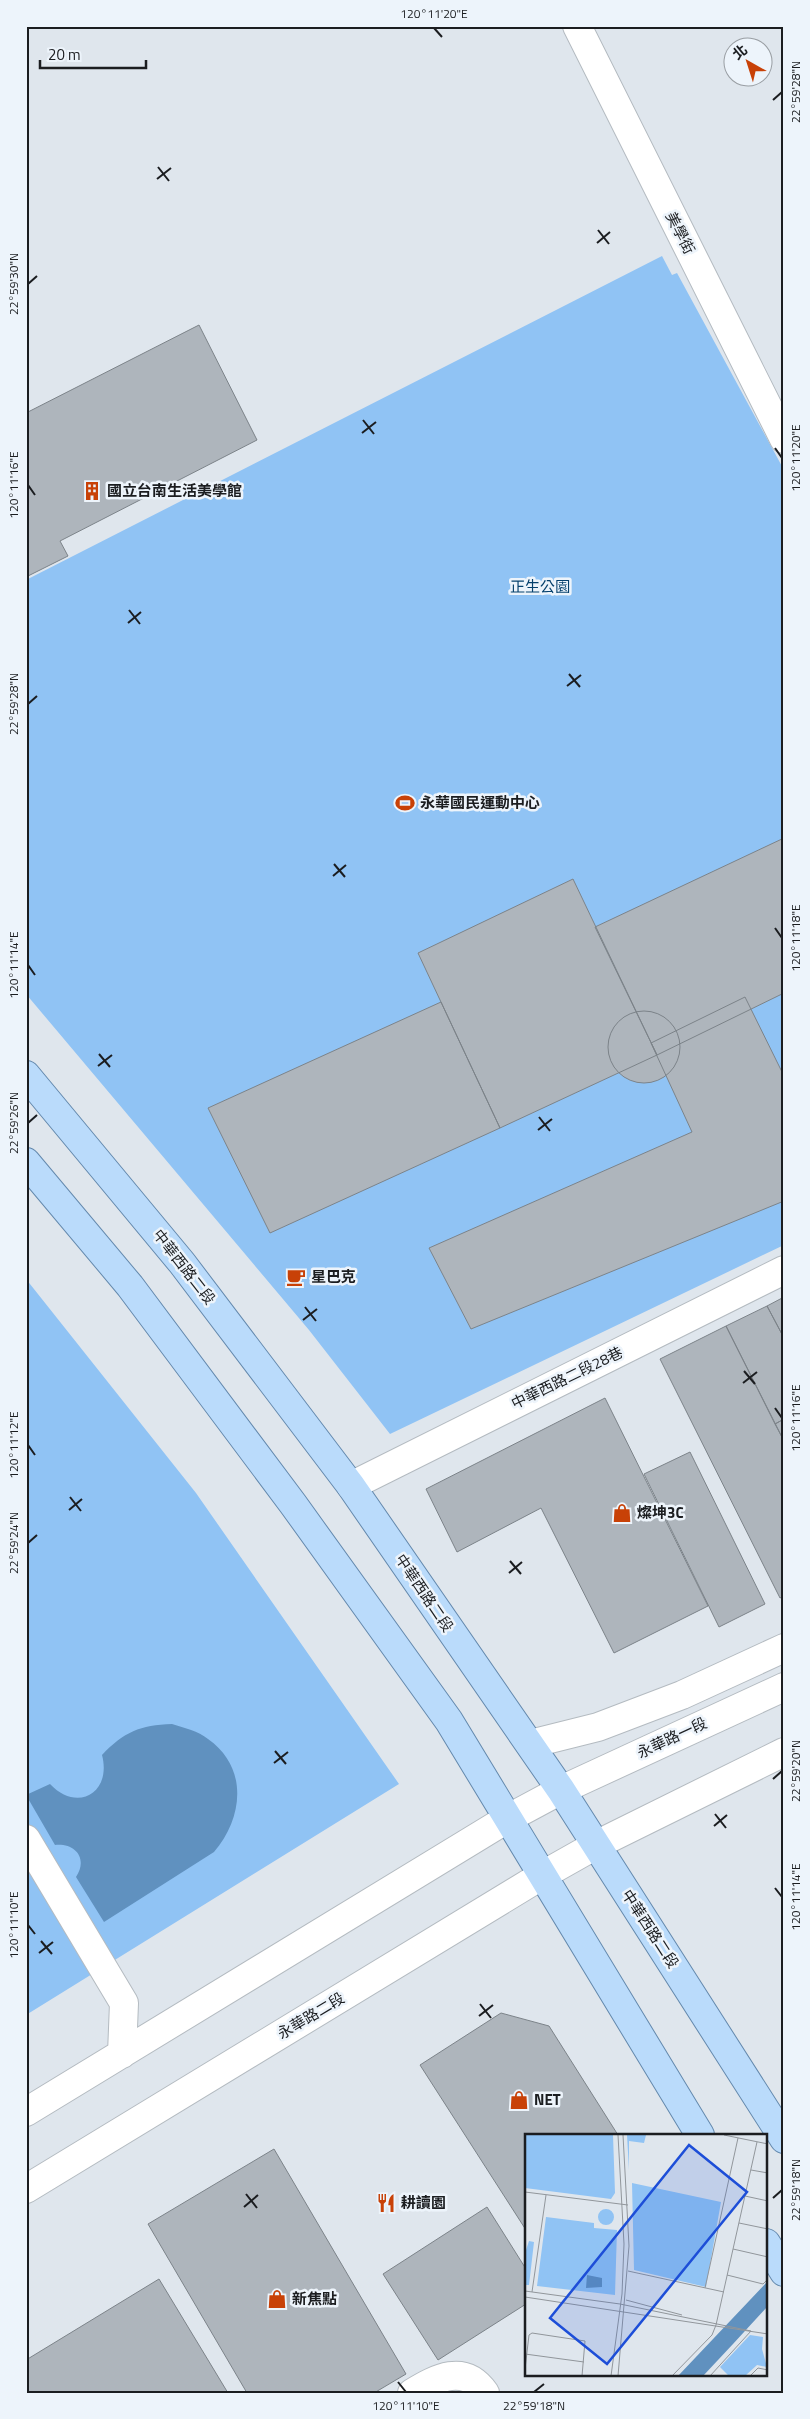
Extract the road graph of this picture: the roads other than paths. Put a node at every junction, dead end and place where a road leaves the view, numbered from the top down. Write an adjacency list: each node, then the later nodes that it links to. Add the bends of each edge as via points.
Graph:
1 (577, 26): 2 (street, 美學街)
2 (784, 439)
3 (26, 1075): 6 (main road, 中華西路二段, via 182,1263)
4 (26, 1162): 12 (main road, via 130,1286 293,1504 449,1721)
5 (784, 1270): 6 (street, 中華西路二段28巷)
6 (351, 1486): 9 (main road, 中華西路二段)
7 (784, 1648): 9 (street, via 682,1695 598,1727)
8 (784, 1687): 11 (street, 永華路一段)
9 (530, 1744): 11 (main road, 中華西路二段)
10 (784, 1752): 14 (street)
11 (561, 1790): 12 (street); 14 (main road, 中華西路二段)
12 (507, 1819): 15 (main road); 16 (street)
13 (26, 1839): 16 (street, via 124,2002)
14 (596, 1845): 15 (street, 永華路二段); 19 (main road, 中華西路二段)
15 (541, 1876): 18 (main road); 20 (street, 永華路二段)
16 (122, 2054): 17 (street)
17 (26, 2112)
18 (699, 2134)
19 (784, 2139)
20 (26, 2189)
21 (768, 2246): 22 (main road)
22 (784, 2272)
23 (412, 2393): 24 (street, via 437,2378 458,2375 476,2380)
24 (485, 2393)

